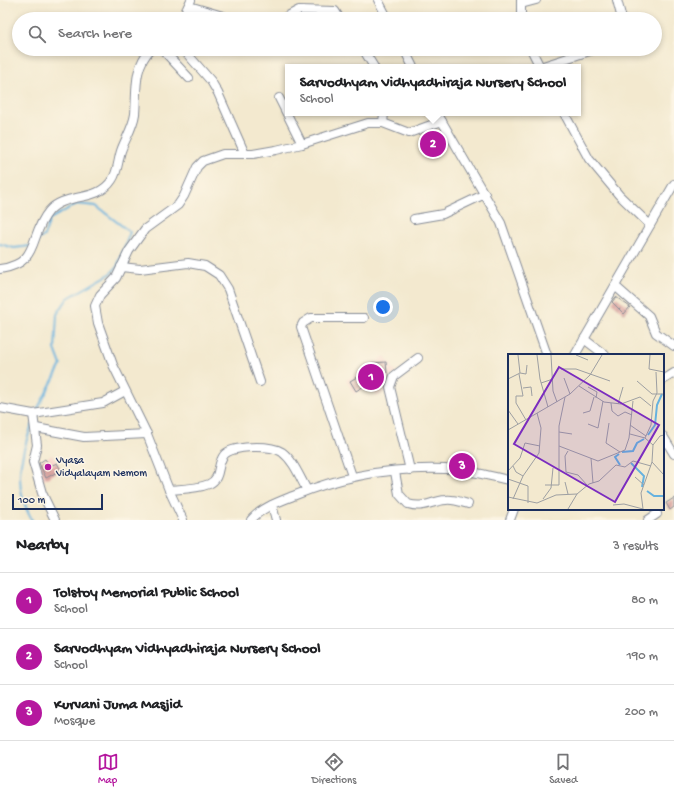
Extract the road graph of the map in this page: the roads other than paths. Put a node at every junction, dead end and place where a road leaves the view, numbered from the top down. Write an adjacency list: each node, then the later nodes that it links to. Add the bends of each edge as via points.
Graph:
1 (381, 0): 10 (street)
2 (536, 0): 4 (street)
3 (617, 0): 11 (street)
4 (521, 2)
5 (190, 3): 6 (street); 7 (street)
6 (186, 12)
7 (214, 12)
8 (295, 12): 9 (street)
9 (336, 12)
10 (385, 12)
11 (620, 12)
12 (146, 56): 33 (street, via 140,63 137,76 134,116 113,179 103,191 60,203 49,210 25,261 13,267)
13 (169, 56): 17 (street)
14 (189, 56): 27 (street, via 218,93)
15 (574, 56): 16 (street)
16 (549, 64)
17 (189, 78)
18 (279, 98): 19 (street)
19 (285, 110)
20 (288, 116): 26 (street)
21 (384, 116): 25 (street)
22 (439, 116): 24 (street)
23 (566, 116): 31 (street, via 589,159 619,195)
24 (442, 121): 25 (street, via 409,133); 29 (street)
25 (383, 123): 26 (street, via 368,123)
26 (302, 144): 27 (street)
27 (245, 154): 32 (street, via 223,154 203,161 178,205 145,229 129,251)
28 (674, 184): 31 (street)
29 (485, 194): 30 (street, via 443,214); 38 (street, via 502,223)
30 (414, 219)
31 (650, 225): 34 (street)
32 (121, 268): 44 (street, via 140,269 188,264 205,266 219,275 228,289); 45 (street, via 94,306 113,365)
33 (0, 269)
34 (615, 286): 36 (street); 37 (street, via 649,316 656,333)
35 (364, 318): 54 (street, via 311,318 301,327)
36 (584, 339): 39 (street); 40 (street)
37 (674, 346)
38 (548, 354)
39 (576, 354)
40 (604, 354)
41 (418, 358): 52 (street, via 394,376 390,386)
42 (674, 373): 43 (street)
43 (664, 379)
44 (260, 382)
45 (125, 391): 47 (street, via 103,403); 49 (street)
46 (0, 408): 47 (street)
47 (33, 414): 48 (street)
48 (36, 428): 49 (street, via 84,437); 62 (street, via 37,445 33,462 42,493)
49 (148, 434): 56 (street)
50 (671, 443): 51 (street)
51 (674, 454)
52 (410, 470): 53 (street); 55 (street, via 446,469)
53 (395, 472): 54 (street); 58 (street, via 399,494 408,504 424,506 450,500)
54 (352, 476): 57 (street)
55 (508, 480)
56 (169, 490): 57 (street, via 209,484 219,474 222,457 236,448 281,451 290,460); 63 (street)
57 (307, 490): 59 (street)
58 (468, 504)
59 (272, 505): 64 (street); 65 (street)
60 (514, 510): 66 (street)
61 (657, 514): 67 (street)
62 (55, 520)
63 (183, 520)
64 (251, 520)
65 (276, 520)
66 (510, 520)
67 (648, 520)

